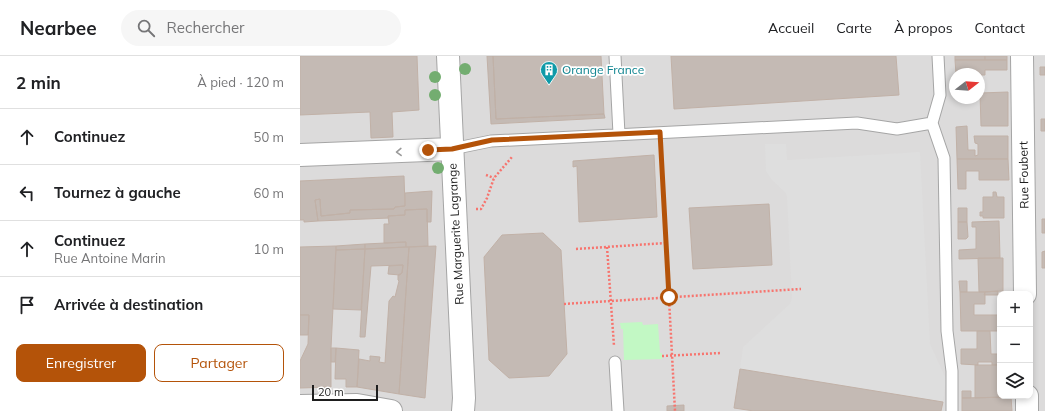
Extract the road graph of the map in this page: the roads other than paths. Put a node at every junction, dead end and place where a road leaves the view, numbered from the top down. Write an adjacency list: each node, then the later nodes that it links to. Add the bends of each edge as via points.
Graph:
1 (448, 56): 7 (street, Rue Marguerite Lagrange)
2 (615, 56): 6 (lane)
3 (938, 56): 5 (lane, via 940,95)
4 (1022, 56): 9 (street, Rue Foubert)
5 (932, 123): 6 (lane, via 897,129 857,123); 16 (lane, via 944,158 947,331 952,371)
6 (619, 134): 7 (lane, via 492,140)
7 (452, 149): 8 (street, one-way to 8); 14 (street, Rue Marguerite Lagrange)
8 (300, 155)
9 (1025, 291)
10 (616, 362): 15 (lane)
11 (1027, 399): 17 (street)
12 (300, 406): 13 (street, via 357,405)
13 (391, 411)
14 (463, 411)
15 (618, 411)
16 (952, 411)
17 (1027, 411)

